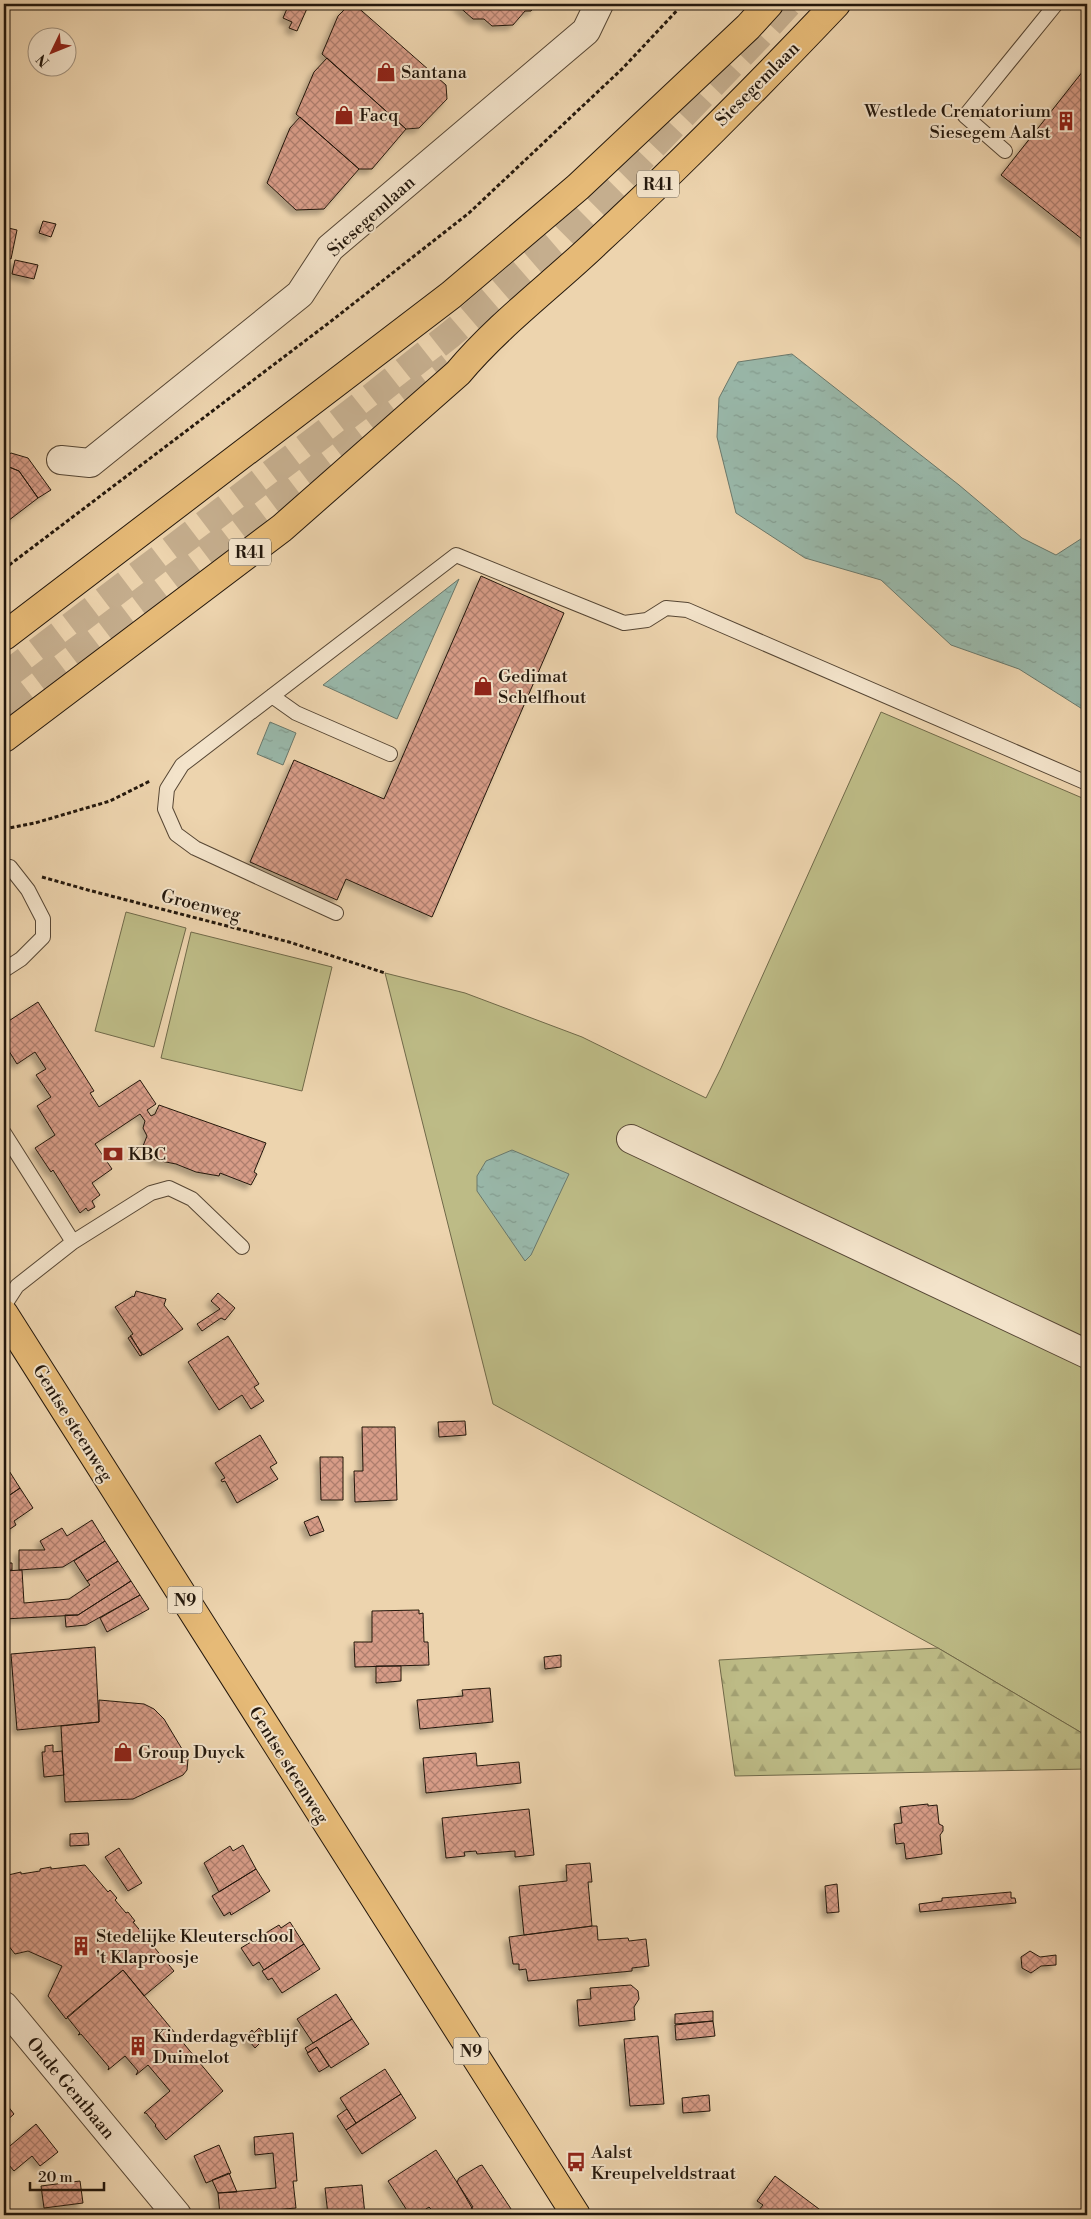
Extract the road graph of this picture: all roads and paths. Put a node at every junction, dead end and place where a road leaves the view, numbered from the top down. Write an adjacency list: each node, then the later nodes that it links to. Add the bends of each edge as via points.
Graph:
1 (599, 4): 7 (street, Siesegemlaan, via 586,32 330,248 300,294 90,463)
2 (684, 4): 8 (path, via 622,68 469,213)
3 (769, 4): 9 (main road, via 578,187 451,295)
4 (836, 4): 11 (main road, Siesegemlaan / R41, via 648,194 480,348 458,373 282,528)
5 (1056, 4): 6 (lane, via 965,116)
6 (1005, 151)
7 (61, 460)
8 (4, 569)
9 (4, 636)
10 (272, 696): 12 (lane, via 296,713); 13 (lane); 14 (lane, via 456,555 624,623 647,620 666,608 687,610)
11 (4, 738)
12 (390, 754)
13 (182, 765): 15 (path, via 110,801); 17 (lane, via 168,788 165,809 176,834 195,848)
14 (1087, 783)
15 (4, 829)
16 (10, 867): 18 (lane, via 28,890 43,919 43,937 21,959); 19 (path, Groenweg, via 289,942)
17 (336, 913)
18 (4, 970)
19 (386, 973)
20 (4, 1133): 22 (lane)
21 (631, 1139): 26 (street)
22 (73, 1242): 23 (lane, via 150,1193 169,1188 192,1199); 24 (lane, via 17,1286)
23 (242, 1246)
24 (4, 1306)
25 (4, 1314): 29 (main road, Gentse steenweg / N9)
26 (1087, 1354)
27 (4, 2006): 28 (street, Oude Gentbaan)
28 (177, 2215)
29 (576, 2215)

